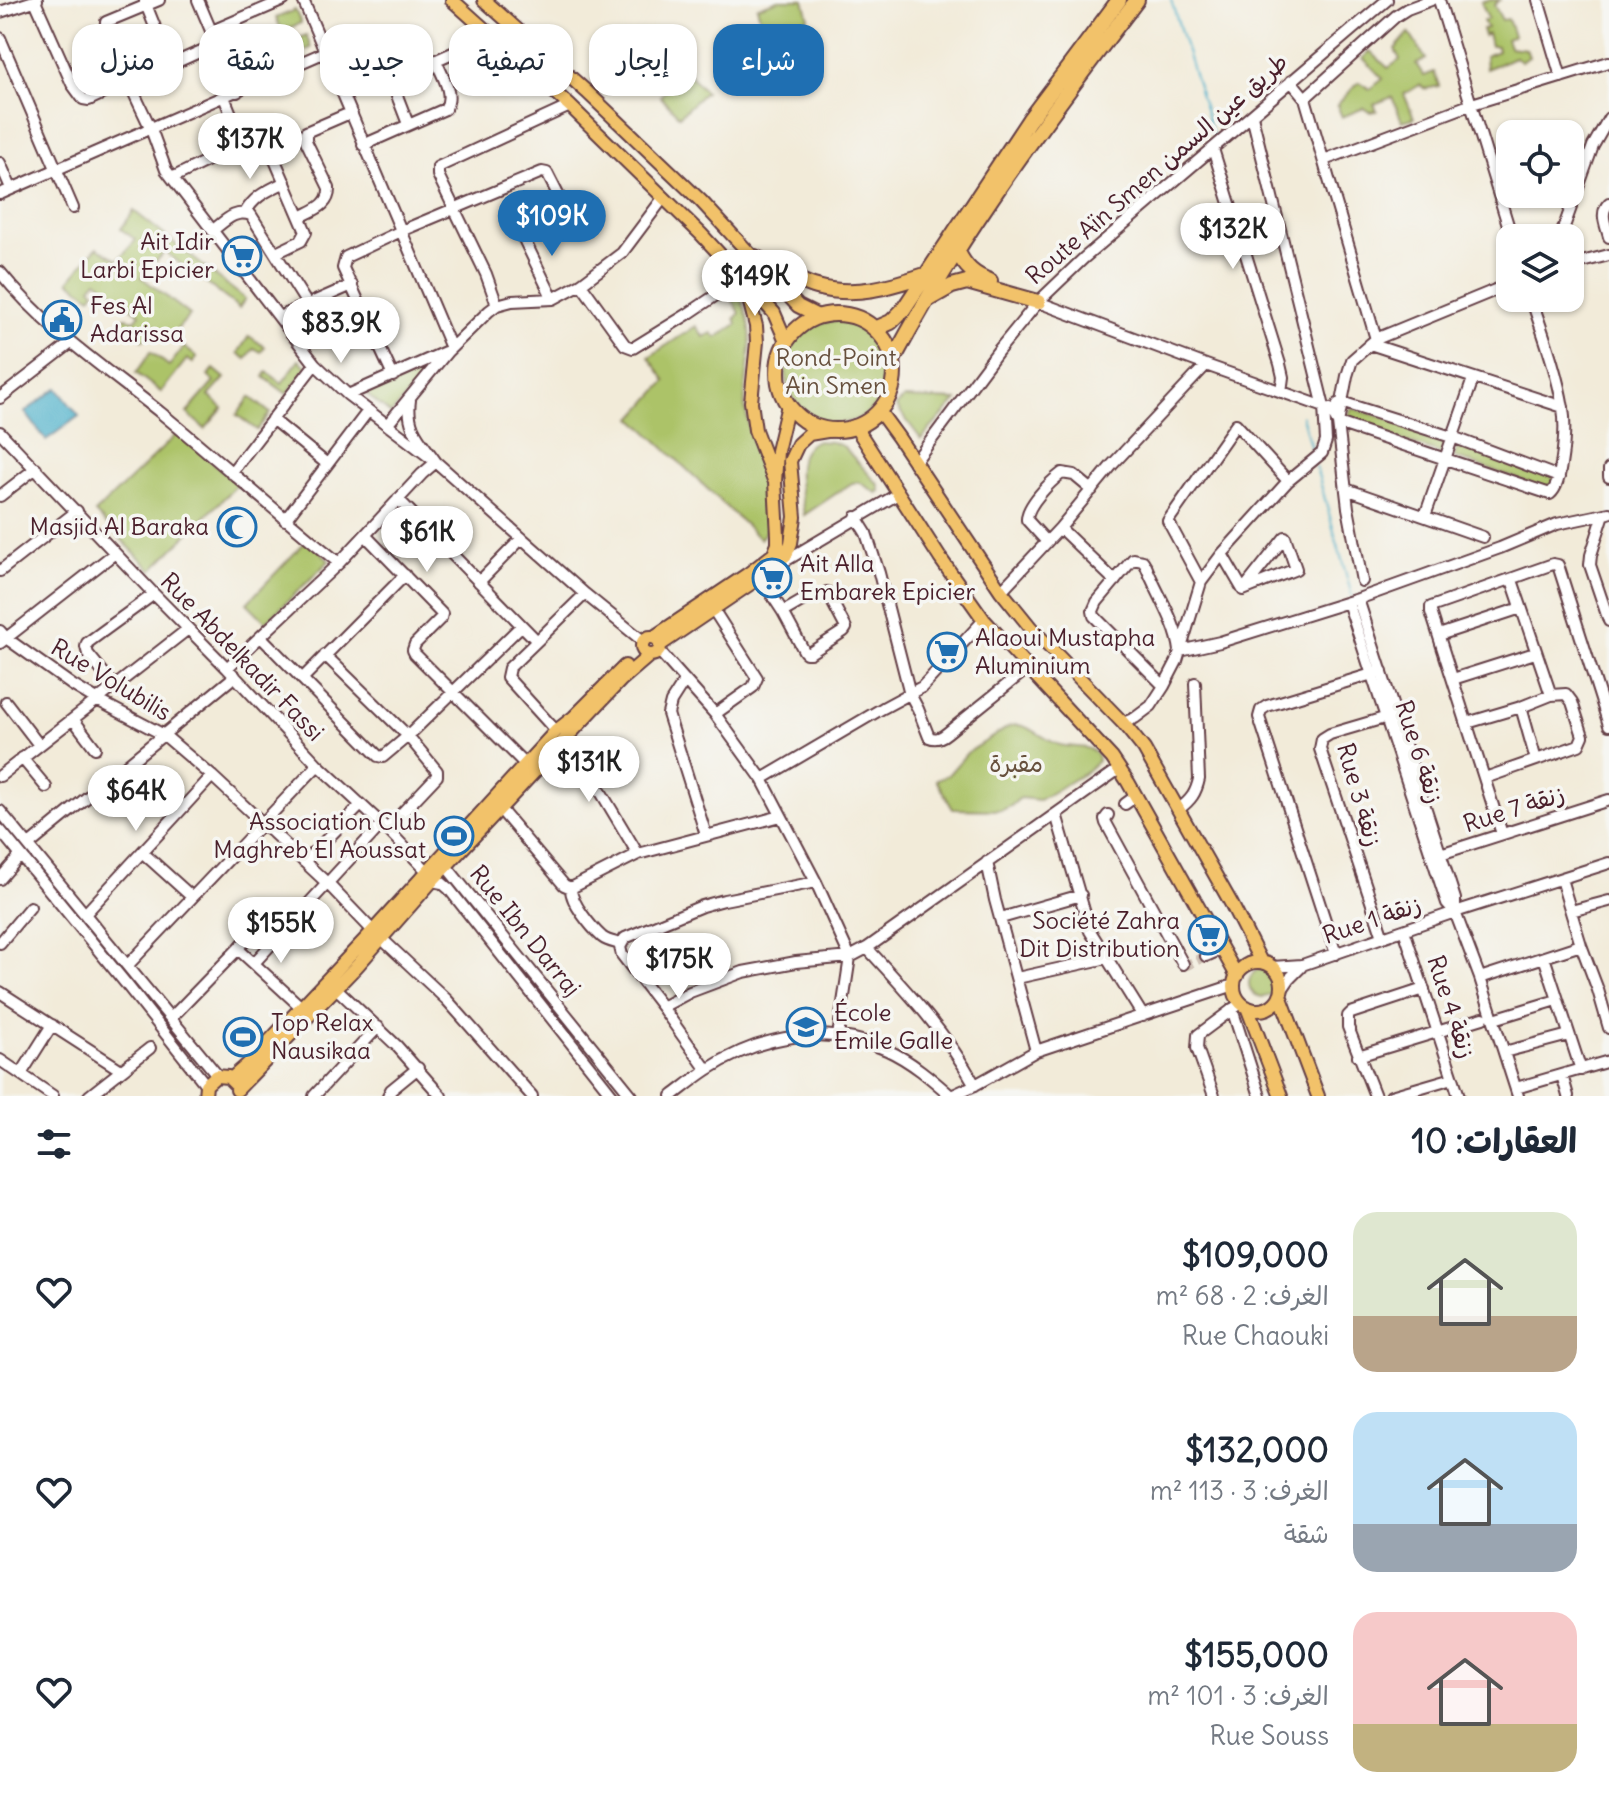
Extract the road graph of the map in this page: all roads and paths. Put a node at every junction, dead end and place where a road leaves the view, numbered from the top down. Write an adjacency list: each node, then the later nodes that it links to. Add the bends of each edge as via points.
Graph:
1 (36, 0): 15 (street); 31 (street)
2 (159, 0): 14 (street)
3 (198, 0): 17 (street)
4 (284, 0): 18 (street)
5 (303, 0): 21 (street)
6 (452, 0): 19 (main road)
7 (484, 0): 71 (main road, via 635,137)
8 (1119, 0): 74 (highway, via 1029,120)
9 (1137, 0): 68 (highway)
10 (1387, 0): 30 (street, Route Aïn Smen طريق عين السمن)
11 (1431, 0): 37 (street, via 1396,16)
12 (1439, 0): 38 (street)
13 (1538, 0): 29 (street)
14 (145, 3): 16 (street); 22 (street, via 167,57 179,61)
15 (0, 12)
16 (106, 24)
17 (209, 24)
18 (228, 24)
19 (478, 24)
20 (0, 38): 27 (street)
21 (320, 42)
22 (199, 52)
23 (449, 55): 24 (street)
24 (436, 61): 25 (street); 43 (street, via 450,97 448,106)
25 (433, 62)
26 (1609, 62): 29 (street)
27 (13, 66): 28 (street); 50 (street)
28 (0, 71)
29 (1561, 77): 38 (street)
30 (1291, 81): 37 (street); 41 (street, Route Aïn Smen طريق عين السمن)
31 (72, 84)
32 (136, 96): 44 (street)
33 (343, 96): 40 (street)
34 (397, 96): 43 (street)
35 (559, 96): 39 (main road)
36 (224, 97): 44 (street); 45 (street)
37 (1305, 98): 48 (street)
38 (1472, 104): 48 (street); 61 (street)
39 (570, 106): 55 (main road); 58 (street, via 440,164 438,175)
40 (350, 113): 46 (street); 60 (street, via 306,132 330,194 324,204)
41 (1252, 116): 47 (street, Route Aïn Smen طريق عين السمن); 104 (street)
42 (1609, 118): 62 (street, via 1593,146)
43 (408, 124): 46 (street)
44 (151, 129): 50 (street); 51 (street)
45 (243, 143): 51 (street); 52 (street, via 254,139 268,144)
46 (363, 145): 65 (street)
47 (1213, 149): 81 (street, Route Aïn Smen طريق عين السمن); 97 (street, via 1280,364)
48 (1324, 160): 89 (street)
49 (0, 163): 53 (street)
50 (57, 169): 53 (street); 57 (street)
51 (172, 178): 63 (street)
52 (285, 182): 59 (street, via 257,197); 60 (street)
53 (11, 188): 54 (street)
54 (0, 194)
55 (664, 197): 75 (main road); 77 (street, via 622,253)
56 (1609, 203): 67 (street, via 1604,215)
57 (73, 208)
58 (455, 210): 64 (street, via 545,172); 65 (street); 83 (street)
59 (245, 213): 63 (street, via 234,214); 69 (street)
60 (300, 217): 69 (street, via 305,237)
61 (1508, 224)
62 (1565, 224)
63 (213, 230): 86 (street)
64 (576, 230)
65 (401, 231): 76 (street, via 346,257); 91 (street)
66 (521, 233): 79 (street)
67 (1609, 237)
68 (958, 252): 80 (highway); 81 (highway, via 978,276)
69 (276, 253): 82 (street)
70 (1609, 255): 72 (street)
71 (755, 257): 74 (highway, via 841,292 870,291); 85 (main road, via 798,306)
72 (1584, 261)
73 (0, 272): 90 (street)
74 (928, 274): 87 (highway, via 897,317)
75 (743, 277): 77 (street, via 633,348 625,345); 88 (main road, via 774,313); 124 (main road, via 756,326 751,402 755,430)
76 (349, 280): 82 (street); 95 (street)
77 (581, 284): 79 (street)
78 (1496, 290): 89 (street)
79 (553, 299): 83 (street)
80 (925, 301): 81 (highway, via 967,282); 92 (highway)
81 (1038, 302): 94 (street); 116 (street, Route Aïn Smen طريق عين السمن)
82 (307, 304): 86 (street)
83 (497, 305): 91 (street)
84 (1536, 312): 103 (street)
85 (818, 316): 87 (highway, via 848,315); 88 (highway)
86 (279, 317): 93 (street)
87 (875, 329): 92 (highway)
88 (786, 341): 102 (highway, via 778,375)
89 (1373, 341): 96 (street); 101 (street, via 1352,360)
90 (71, 343): 99 (street); 120 (street)
91 (449, 350): 95 (street); 100 (street)
92 (893, 360): 106 (highway, via 892,387)
93 (315, 364): 98 (street); 107 (street)
94 (1206, 365): 97 (street); 126 (street)
95 (393, 376): 98 (street)
96 (1473, 379): 103 (street); 113 (street)
97 (1281, 392): 104 (street)
98 (348, 395): 105 (street)
99 (0, 398)
100 (410, 398): 109 (street); 115 (street, via 411,425)
101 (1341, 402): 104 (street); 108 (street); 113 (street)
102 (788, 405): 111 (highway, via 809,423); 124 (main road)
103 (1563, 407): 121 (street)
104 (1327, 408): 108 (street); 123 (street, via 1324,450)
105 (368, 411): 109 (street); 117 (street)
106 (879, 411): 110 (highway); 116 (main road)
107 (272, 419): 117 (street); 120 (street)
108 (1338, 423): 114 (street); 125 (street)
109 (387, 425): 115 (street)
110 (855, 426): 111 (highway); 127 (main road)
111 (833, 430): 144 (main road, via 809,434 794,450 791,543 786,555)
112 (0, 432): 118 (street, Rue Abdelkadir Fassi)
113 (1452, 437): 114 (street); 121 (street)
114 (1445, 457): 121 (street, via 1548,493 1554,492); 132 (street)
115 (436, 462): 129 (street); 138 (street)
116 (914, 463): 152 (main road)
117 (327, 464): 134 (street)
118 (36, 468): 128 (street); 130 (street, Rue Abdelkadir Fassi)
119 (1609, 469): 122 (street)
120 (231, 473): 134 (street)
121 (1559, 477)
122 (1609, 477)
123 (1288, 481): 141 (street); 150 (street, via 1236,424 1168,521)
124 (775, 482): 169 (main road, via 774,554)
125 (1346, 489): 132 (street); 148 (street)
126 (1092, 490): 135 (street); 139 (street, via 1074,475 1062,473 1034,502 1027,520)
127 (898, 494): 133 (street); 161 (main road)
128 (0, 496)
129 (398, 499): 136 (street); 149 (street)
130 (77, 511): 140 (street, Rue Abdelkadir Fassi); 143 (street)
131 (1606, 514): 157 (street, via 1557,524); 162 (street, via 1590,565)
132 (1425, 516): 137 (street)
133 (856, 517): 144 (street); 183 (street, via 879,573)
134 (285, 520): 142 (street)
135 (1060, 528): 139 (street); 147 (street)
136 (365, 535): 142 (street); 145 (street)
137 (1483, 537)
138 (522, 538): 149 (street); 155 (street)
139 (1047, 542): 152 (street)
140 (115, 553): 154 (street, Rue Abdelkadir Fassi); 166 (street)
141 (1222, 554): 150 (street); 151 (street)
142 (339, 563): 167 (street)
143 (0, 571)
144 (764, 574): 159 (main road); 160 (street)
145 (405, 575): 172 (street); 182 (street, via 442,614 413,652)
146 (1512, 580): 158 (street); 165 (street, via 1431,607); 193 (street, via 1553,564 1560,567)
147 (1115, 581): 170 (street, via 1133,559 1143,561); 180 (street, via 1094,607 1094,616)
148 (1362, 581)
149 (479, 582): 163 (street)
150 (1201, 582): 170 (street)
151 (1243, 590): 151 (street, via 1296,569 1285,537 1260,569)
152 (1001, 591): 191 (main road)
153 (827, 592): 160 (street, via 846,628 810,653)
154 (154, 594): 164 (street, Rue Abdelkadir Fassi); 181 (street, via 87,643 88,654)
155 (585, 594): 168 (street); 169 (street)
156 (814, 594): 160 (street)
157 (1353, 601): 170 (street); 175 (street, Rue 6 زنقة)
158 (1521, 608): 165 (street); 171 (street)
159 (713, 609): 169 (main road); 188 (street, via 757,678 753,687)
160 (783, 612)
161 (984, 620): 173 (main road); 183 (street)
162 (1609, 621)
163 (521, 626): 168 (street); 182 (street)
164 (188, 629): 174 (street, Rue Abdelkadir Fassi); 181 (street)
165 (1439, 635): 177 (street)
166 (2, 637): 185 (street, Rue Volubilis)
167 (261, 637): 174 (street); 176 (street)
168 (537, 641): 194 (street, via 509,668 507,677)
169 (651, 646): 178 (street); 194 (main road, via 613,677)
170 (1180, 651): 180 (street)
171 (1535, 653): 177 (street); 184 (street)
172 (325, 655): 176 (street); 196 (street)
173 (1028, 668): 183 (street, via 941,738 926,733); 203 (main road)
174 (231, 672): 195 (street); 202 (street, Rue Abdelkadir Fassi)
175 (1378, 672): 189 (street, Rue 6 زنقة); 257 (street, via 1267,706 1259,717)
176 (302, 679): 196 (street, via 378,756 385,757)
177 (1453, 679): 192 (street)
178 (685, 680): 188 (street); 221 (street, via 668,714)
179 (1195, 683): 212 (street, via 1199,779 1190,801)
180 (1164, 686): 191 (street, via 1151,706)
181 (115, 687): 185 (street)
182 (453, 692): 196 (street); 201 (street)
183 (910, 694): 207 (street)
184 (1551, 695): 187 (street); 200 (street, via 1570,698 1583,736 1573,749)
185 (97, 700): 190 (street); 195 (street, Rue Volubilis)
186 (6, 702): 197 (street)
187 (1521, 707): 192 (street); 200 (street)
188 (715, 714): 207 (street)
189 (1392, 716): 225 (street, Rue 6 زنقة); 250 (street, Rue 3 زنقة, via 1330,734 1320,749)
190 (73, 719): 197 (street); 198 (street)
191 (1123, 723): 212 (main road)
192 (1467, 723): 206 (street)
193 (1609, 725)
194 (562, 734): 201 (main road); 211 (main road); 224 (street)
195 (164, 735): 205 (street, Rue Volubilis); 222 (street)
196 (408, 736): 218 (street, via 436,767 437,776)
197 (39, 745): 199 (street)
198 (95, 748)
199 (22, 758): 204 (street); 208 (street)
200 (1536, 760): 206 (street)
201 (525, 764): 231 (main road)
202 (318, 765): 210 (street, Rue Abdelkadir Fassi); 217 (street)
203 (1119, 769): 214 (street); 256 (main road, via 1131,800)
204 (0, 776)
205 (212, 776): 217 (street, Rue Volubilis); 223 (street)
206 (1485, 778): 220 (street)
207 (762, 779): 216 (street)
208 (46, 787)
209 (1609, 800): 220 (street, Rue 7 زنقة)
210 (361, 805): 218 (street, Rue Abdelkadir Fassi); 227 (street)
211 (500, 809): 230 (main road); 236 (street)
212 (1179, 809): 264 (main road)
213 (0, 811): 222 (street)
214 (1056, 814): 228 (street); 237 (street)
215 (1108, 815): 263 (street, via 1106,823)
216 (781, 816): 221 (street); 234 (street)
217 (263, 823): 227 (street, Rue Volubilis); 238 (street)
218 (384, 827): 231 (street, Rue Abdelkadir Fassi); 235 (street)
219 (0, 830): 226 (street)
220 (1502, 834): 225 (street, Rue 7 زنقة)
221 (706, 835): 224 (street)
222 (29, 845): 243 (street)
223 (142, 852): 238 (street); 243 (street)
224 (638, 854): 236 (street)
225 (1436, 855): 242 (street, Rue 6 زنقة, via 1455,899)
226 (20, 856): 232 (street); 305 (street, via 118,973)
227 (304, 862): 235 (street, Rue Volubilis)
228 (987, 862): 245 (street); 254 (street)
229 (1609, 863): 233 (street, Rue 1 زنقة)
230 (446, 866): 231 (main road); 244 (street, Rue Ibn Darraj)
231 (430, 876): 247 (street, Rue Ibn Darraj, via 449,889); 249 (main road)
232 (0, 879)
233 (1561, 879): 241 (street); 242 (street, Rue 1 زنقة)
234 (816, 882): 252 (street, via 713,903 626,937); 259 (street)
235 (327, 883): 246 (street); 249 (street, Rue Volubilis)
236 (572, 888): 252 (street, via 576,906 603,938)
237 (1081, 895): 245 (street); 261 (street, via 1090,931)
238 (192, 897): 265 (street)
239 (1608, 903): 241 (street)
240 (30, 907): 251 (street)
241 (1571, 911): 253 (street)
242 (1455, 912): 248 (street, Rue 1 زنقة); 268 (street, Rue 6 زنقة)
243 (85, 914): 265 (street)
244 (488, 917): 247 (street); 282 (street, Rue Ibn Darraj)
245 (1001, 918): 267 (street)
246 (294, 919): 255 (street, via 275,907); 262 (street)
247 (478, 926): 286 (street, Rue Ibn Darraj)
248 (1404, 930): 250 (street, Rue 1 زنقة); 271 (street, Rue 4 زنقة)
249 (377, 935): 270 (main road); 276 (main road); 312 (street, Rue Volubilis, via 447,1000)
250 (1383, 937): 257 (street, Rue 1 زنقة)
251 (0, 943)
252 (621, 944): 278 (street, via 622,955)
253 (1581, 945): 260 (street); 272 (street)
254 (867, 948): 259 (street); 304 (street, via 942,1033)
255 (238, 949): 262 (street); 280 (street)
256 (1222, 949): 258 (street); 269 (main road)
257 (1336, 954): 266 (street, Rue 1 زنقة)
258 (1206, 956)
259 (850, 957): 278 (street, via 743,972); 289 (street)
260 (1544, 957): 268 (street); 275 (street)
261 (1107, 958): 267 (street); 279 (street)
262 (254, 963): 276 (street)
263 (1183, 964)
264 (1267, 964): 266 (street, Rue 1 زنقة); 269 (main road, via 1249,964); 274 (main road, via 1280,977)
265 (128, 965): 280 (street)
266 (1302, 965): 274 (street)
267 (1017, 978): 291 (street)
268 (1480, 978): 281 (street, Rue 6 زنقة)
269 (1236, 980): 277 (main road); 279 (street)
270 (336, 988): 284 (street); 303 (main road, via 275,1053)
271 (1424, 989): 287 (street, Rue 4 زنقة); 293 (street, via 1348,1016)
272 (1604, 989): 285 (street)
273 (0, 992): 283 (street)
274 (1281, 993): 277 (main road, via 1266,1008); 320 (main road)
275 (1557, 1000): 281 (street); 288 (street)
276 (300, 1006): 303 (main road)
277 (1240, 1006): 317 (street, via 1197,1037); 318 (street); 319 (main road)
278 (662, 1007): 298 (street)
279 (1143, 1016): 291 (street)
280 (171, 1018): 303 (street)
281 (1488, 1019): 287 (street); 292 (street, Rue 6 زنقة)
282 (572, 1021): 286 (street); 314 (street, Rue Ibn Darraj)
283 (52, 1025): 297 (street); 300 (street)
284 (378, 1027): 296 (street); 309 (street)
285 (1609, 1028)
286 (560, 1031): 313 (street, Rue Ibn Darraj)
287 (1438, 1031): 293 (street); 302 (street, Rue 4 زنقة)
288 (1569, 1035): 292 (street); 299 (street)
289 (838, 1036): 298 (street, via 781,1038); 316 (street, via 887,1050)
290 (150, 1048): 297 (street)
291 (1036, 1051): 304 (street)
292 (1504, 1052): 306 (street, Rue 6 زنقة)
293 (1358, 1056): 321 (street)
294 (0, 1060): 300 (street)
295 (1609, 1061): 299 (street)
296 (418, 1068): 310 (street); 311 (street)
297 (121, 1070): 308 (street)
298 (707, 1070): 315 (street)
299 (1581, 1070): 301 (street)
300 (21, 1074): 307 (street)
301 (1562, 1075): 306 (street); 324 (street)
302 (1453, 1078): 322 (street); 323 (street, Rue 4 زنقة)
303 (231, 1085): 305 (main road, via 211,1079)
304 (975, 1085): 316 (street)
305 (202, 1092)
306 (1517, 1092)
307 (53, 1096)
308 (89, 1096)
309 (314, 1096)
310 (388, 1096)
311 (441, 1096)
312 (532, 1096)
313 (613, 1096)
314 (632, 1096)
315 (672, 1096)
316 (951, 1096)
317 (1214, 1096)
318 (1260, 1096)
319 (1281, 1096)
320 (1318, 1096)
321 (1375, 1096)
322 (1391, 1096)
323 (1459, 1096)
324 (1568, 1096)

